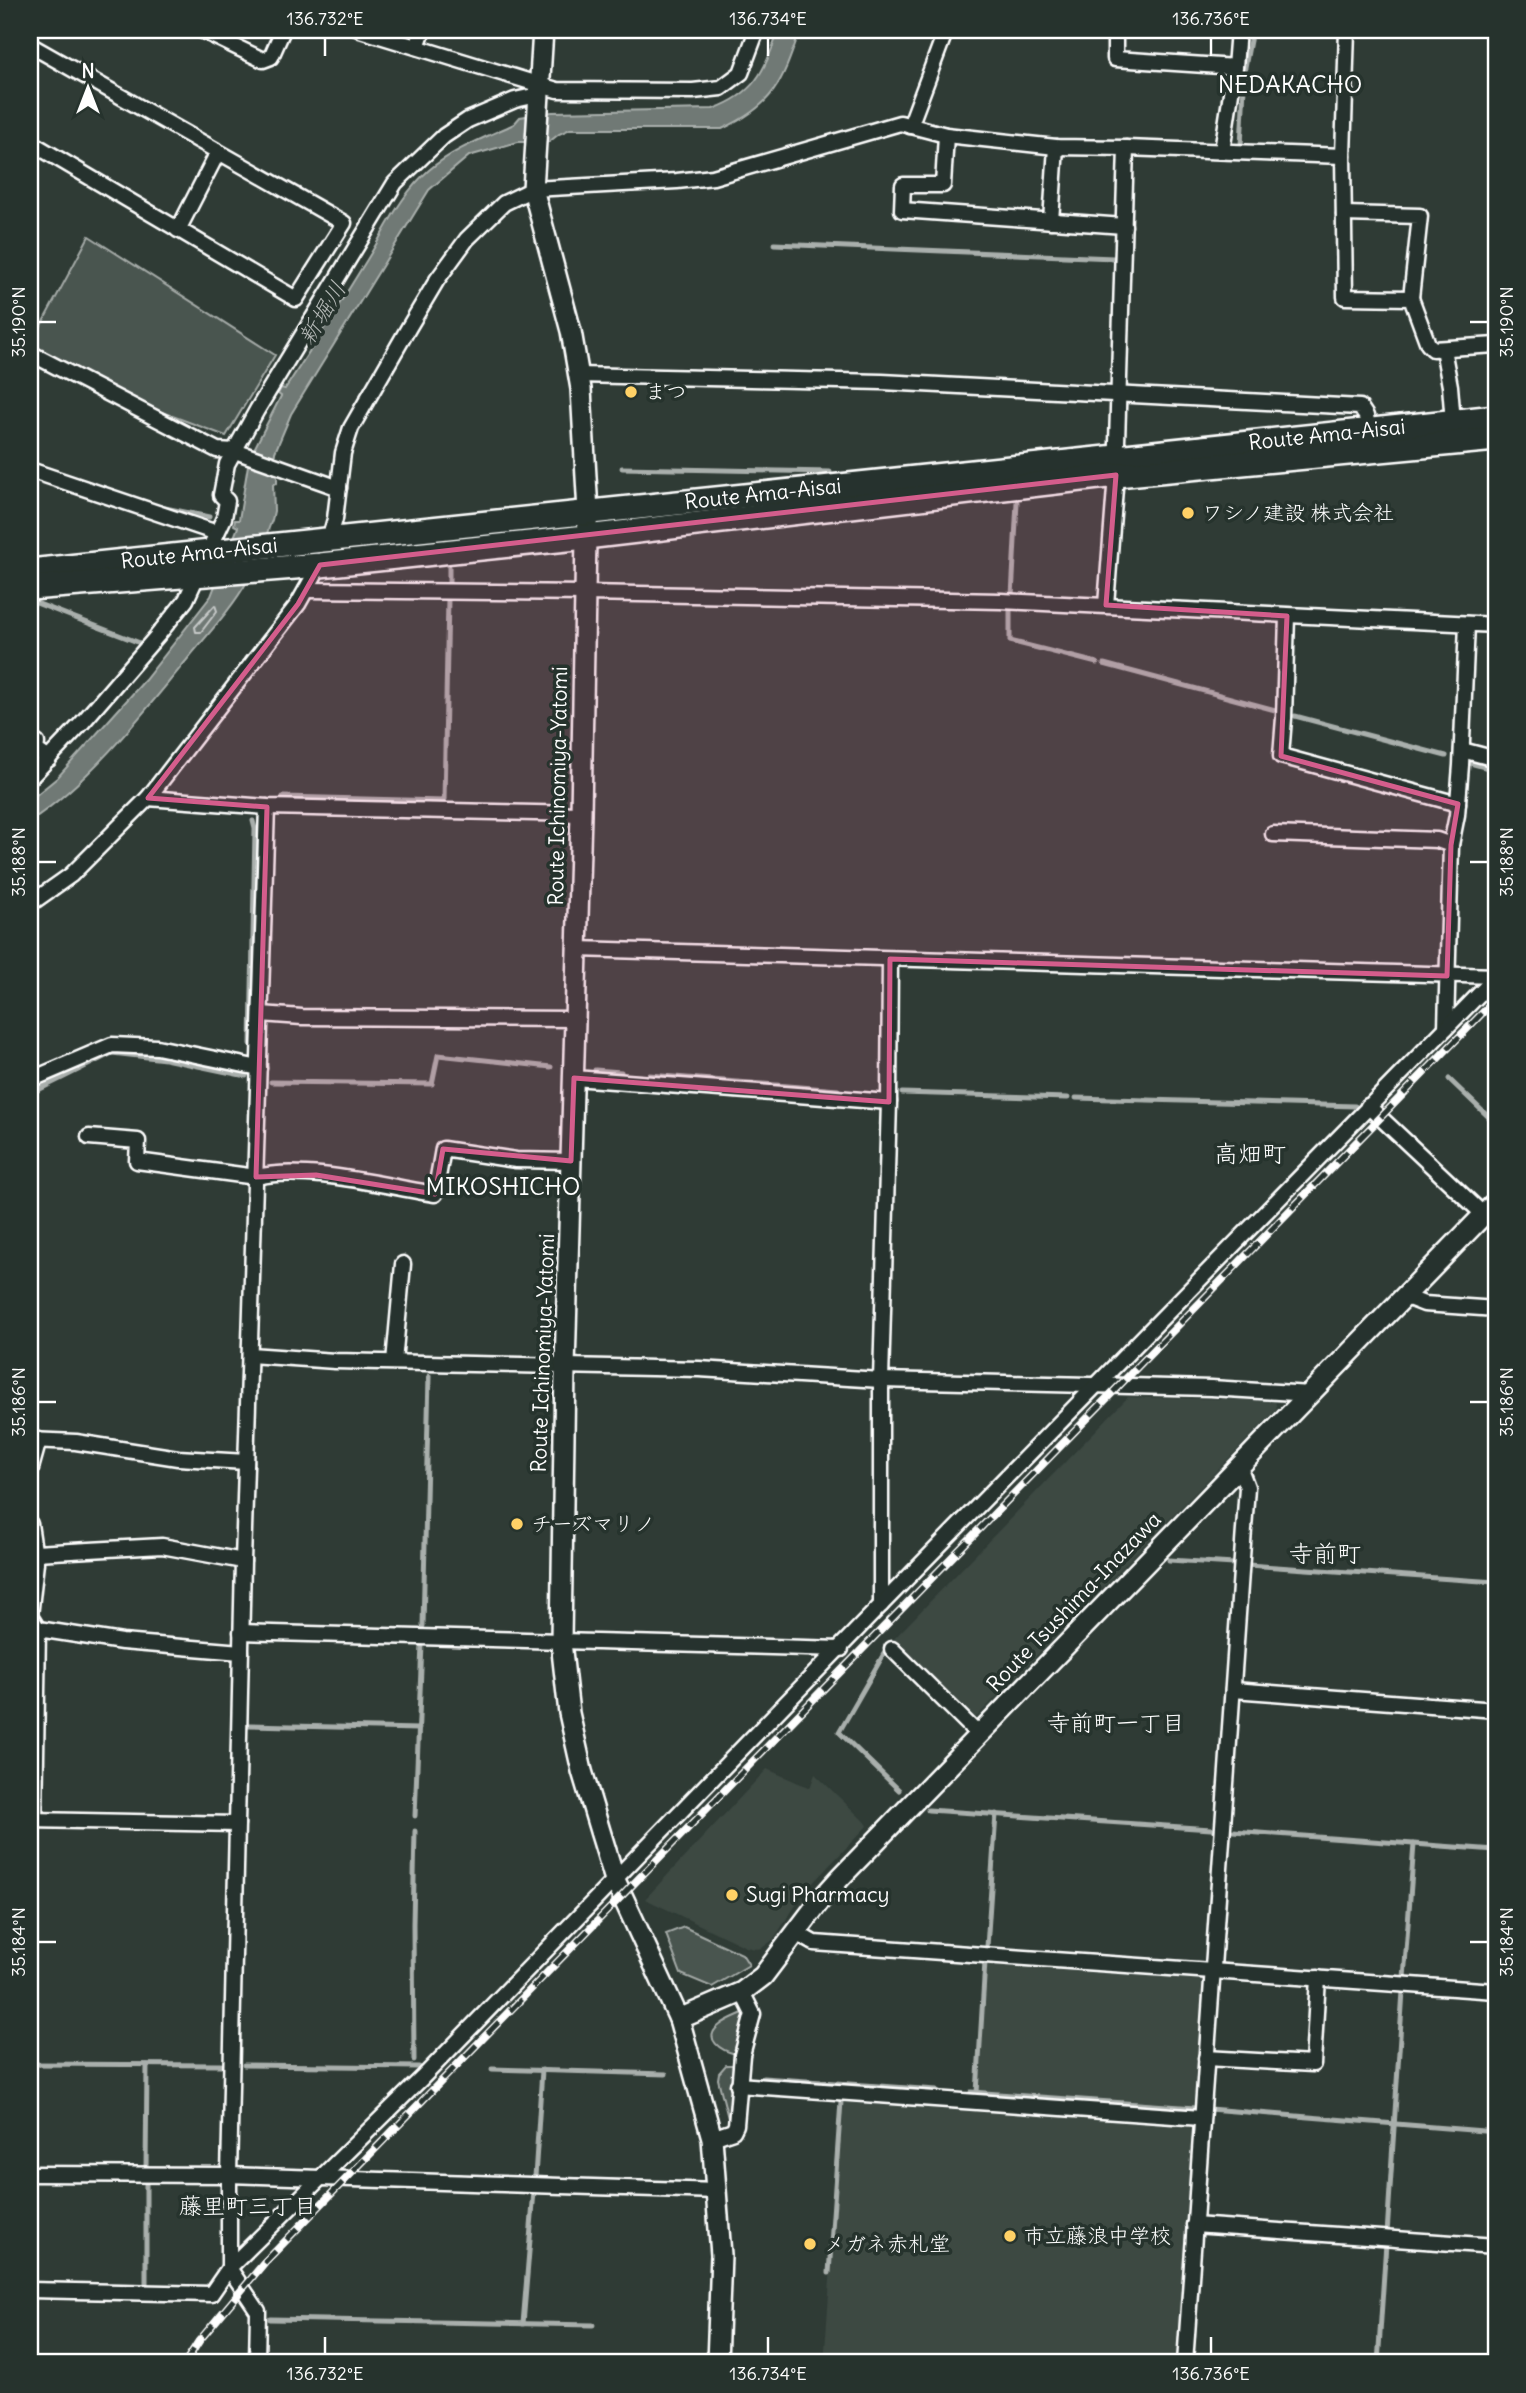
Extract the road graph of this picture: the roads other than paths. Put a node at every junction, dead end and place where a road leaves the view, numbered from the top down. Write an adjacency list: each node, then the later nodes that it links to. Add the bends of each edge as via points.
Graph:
1 (201, 30): 2 (street, via 263,60 271,57)
2 (283, 30)
3 (360, 30): 12 (street)
4 (423, 30): 12 (street)
5 (757, 30): 14 (street, via 741,73 721,88)
6 (946, 30): 15 (street)
7 (1115, 30): 13 (street, via 1115,59)
8 (1238, 30): 13 (street)
9 (1348, 30): 22 (street)
10 (538, 31): 14 (main road, Route Ichinomiya-Yatomi)
11 (30, 45): 21 (street)
12 (416, 47): 14 (street)
13 (1235, 66): 20 (street)
14 (538, 94): 23 (main road, Route Ichinomiya-Yatomi); 38 (street, via 468,120 444,136 395,183)
15 (910, 126): 16 (street); 23 (street, via 900,123 713,177)
16 (946, 135): 18 (street); 25 (street, via 943,184 903,185 902,210)
17 (30, 142): 27 (street)
18 (1056, 147): 19 (street); 25 (street)
19 (1126, 148): 20 (street); 26 (street)
20 (1222, 151): 22 (street)
21 (218, 152): 27 (street); 27 (street, via 344,223 296,299)
22 (1343, 156): 24 (street)
23 (533, 189): 32 (main road, Route Ichinomiya-Yatomi, via 571,331); 41 (street, via 504,203 484,220 437,280 351,428)
24 (1343, 215): 28 (street, via 1345,297); 28 (street, via 1420,216)
25 (1051, 221): 26 (street)
26 (1124, 226): 33 (street)
27 (178, 230)
28 (1411, 298): 30 (street, via 1428,344)
29 (1496, 345): 30 (street)
30 (1443, 349): 35 (street)
31 (30, 353): 38 (street, via 217,450)
32 (578, 375): 33 (street, via 882,382); 42 (main road, Route Ichinomiya-Yatomi)
33 (1118, 396): 36 (street, via 1360,407); 39 (street)
34 (1496, 417): 35 (main road, Route Ama-Aisai)
35 (1453, 422): 36 (main road, Route Ama-Aisai)
36 (1368, 431): 39 (main road, Route Ama-Aisai)
37 (1496, 439): 39 (main road, Route Ama-Aisai)
38 (235, 451): 41 (street); 45 (street, via 227,464 221,495 227,500 224,518)
39 (1116, 467): 42 (main road, Route Ama-Aisai); 43 (main road, Route Ama-Aisai); 51 (street)
40 (30, 470): 45 (street)
41 (339, 488): 44 (street)
42 (588, 512): 43 (main road, Route Ichinomiya-Yatomi); 44 (main road, Route Ama-Aisai)
43 (586, 537): 46 (main road, Route Ama-Aisai); 50 (main road, Route Ichinomiya-Yatomi)
44 (329, 540): 45 (main road, Route Ama-Aisai)
45 (209, 557): 46 (main road, Route Ama-Aisai, via 256,570); 47 (main road, Route Ama-Aisai); 48 (main road, Route Ama-Aisai); 57 (street, via 186,600)
46 (320, 565): 49 (street)
47 (35, 568)
48 (30, 588)
49 (306, 590): 50 (street); 60 (street)
50 (585, 593): 51 (street); 63 (main road, Route Ichinomiya-Yatomi)
51 (1107, 605): 52 (street)
52 (1287, 616): 53 (street); 61 (street, via 1281,756)
53 (1467, 624): 54 (street); 56 (street)
54 (1496, 625)
55 (30, 740): 57 (street)
56 (1462, 750): 58 (street); 61 (street)
57 (49, 759): 59 (street)
58 (1496, 760)
59 (30, 778)
60 (148, 798): 62 (street); 66 (street, via 71,875)
61 (1458, 804): 65 (street)
62 (267, 807): 63 (street); 71 (street)
63 (581, 814): 67 (main road, Route Ichinomiya-Yatomi)
64 (1273, 834): 65 (street, via 1437,840)
65 (1451, 845): 69 (street)
66 (30, 904)
67 (577, 949): 68 (street); 72 (main road, Route Ichinomiya-Yatomi)
68 (890, 959): 69 (street); 77 (street)
69 (1447, 976): 70 (street); 73 (street)
70 (1496, 976): 73 (street)
71 (261, 1014): 72 (street); 74 (street)
72 (575, 1019): 75 (main road, Route Ichinomiya-Yatomi)
73 (1446, 1028): 78 (street)
74 (259, 1068): 76 (street, via 157,1046 112,1045); 81 (street)
75 (574, 1078): 77 (street); 80 (main road, Route Ichinomiya-Yatomi)
76 (30, 1080)
77 (889, 1102): 89 (street)
78 (1368, 1106): 82 (street); 90 (street)
79 (89, 1138): 81 (street, via 138,1141 137,1161)
80 (571, 1161): 81 (street, via 516,1160 443,1149 435,1194 316,1175 275,1172); 88 (main road, Route Ichinomiya-Yatomi)
81 (256, 1177): 86 (street)
82 (1490, 1209): 84 (main road, Route Tsushima-Inazawa)
83 (403, 1264): 87 (street)
84 (1406, 1297): 85 (street, via 1424,1304); 91 (main road, Route Tsushima-Inazawa)
85 (1496, 1309)
86 (250, 1355): 87 (street); 93 (street)
87 (394, 1362): 88 (street)
88 (565, 1367): 89 (street, via 699,1369); 102 (main road, Route Ichinomiya-Yatomi)
89 (881, 1380): 90 (street); 99 (street)
90 (1097, 1385): 91 (street); 99 (street)
91 (1310, 1394): 94 (main road, Route Tsushima-Inazawa)
92 (34, 1440): 93 (street); 95 (street)
93 (246, 1462): 98 (street)
94 (1238, 1466): 106 (street, via 1247,1487); 108 (main road, Route Tsushima-Inazawa)
95 (30, 1472)
96 (30, 1524): 97 (street)
97 (34, 1553): 98 (street, via 162,1546); 100 (street)
98 (243, 1561): 101 (street)
99 (881, 1605): 103 (street)
100 (33, 1620): 105 (street, via 122,1642); 109 (street)
101 (241, 1632): 102 (street); 105 (street)
102 (561, 1642): 103 (street); 111 (main road, Route Ichinomiya-Yatomi, via 582,1772)
103 (841, 1649): 111 (street)
104 (892, 1649): 108 (street)
105 (241, 1652): 110 (street)
106 (1233, 1690): 107 (street); 113 (street)
107 (1496, 1710)
108 (978, 1734): 112 (main road, Route Tsushima-Inazawa, via 840,1878)
109 (32, 1820): 110 (street)
110 (237, 1824): 123 (street)
111 (615, 1880): 117 (main road, Route Ichinomiya-Yatomi); 124 (street)
112 (795, 1932): 113 (street, via 814,1943); 116 (main road, Route Tsushima-Inazawa, via 763,1976)
113 (1213, 1971): 114 (street); 118 (street)
114 (1318, 1978): 115 (street); 118 (street, via 1312,2064)
115 (1496, 1991)
116 (742, 1992): 117 (main road, Route Tsushima-Inazawa); 119 (street, via 753,2014)
117 (679, 2019): 121 (main road, Route Ichinomiya-Yatomi)
118 (1206, 2057): 120 (street)
119 (738, 2085): 120 (street); 121 (street, via 736,2125 733,2131)
120 (1201, 2118): 126 (street)
121 (712, 2138): 125 (main road, Route Ichinomiya-Yatomi)
122 (30, 2174): 123 (street)
123 (229, 2175): 124 (street); 128 (street)
124 (321, 2178): 125 (street); 128 (street)
125 (717, 2191): 131 (main road, Route Ichinomiya-Yatomi, via 721,2255)
126 (1194, 2225): 127 (street); 132 (street)
127 (1496, 2246)
128 (229, 2268): 129 (street, via 211,2294); 130 (street, via 258,2311)
129 (30, 2290)
130 (257, 2363)
131 (717, 2363)
132 (1185, 2363)

